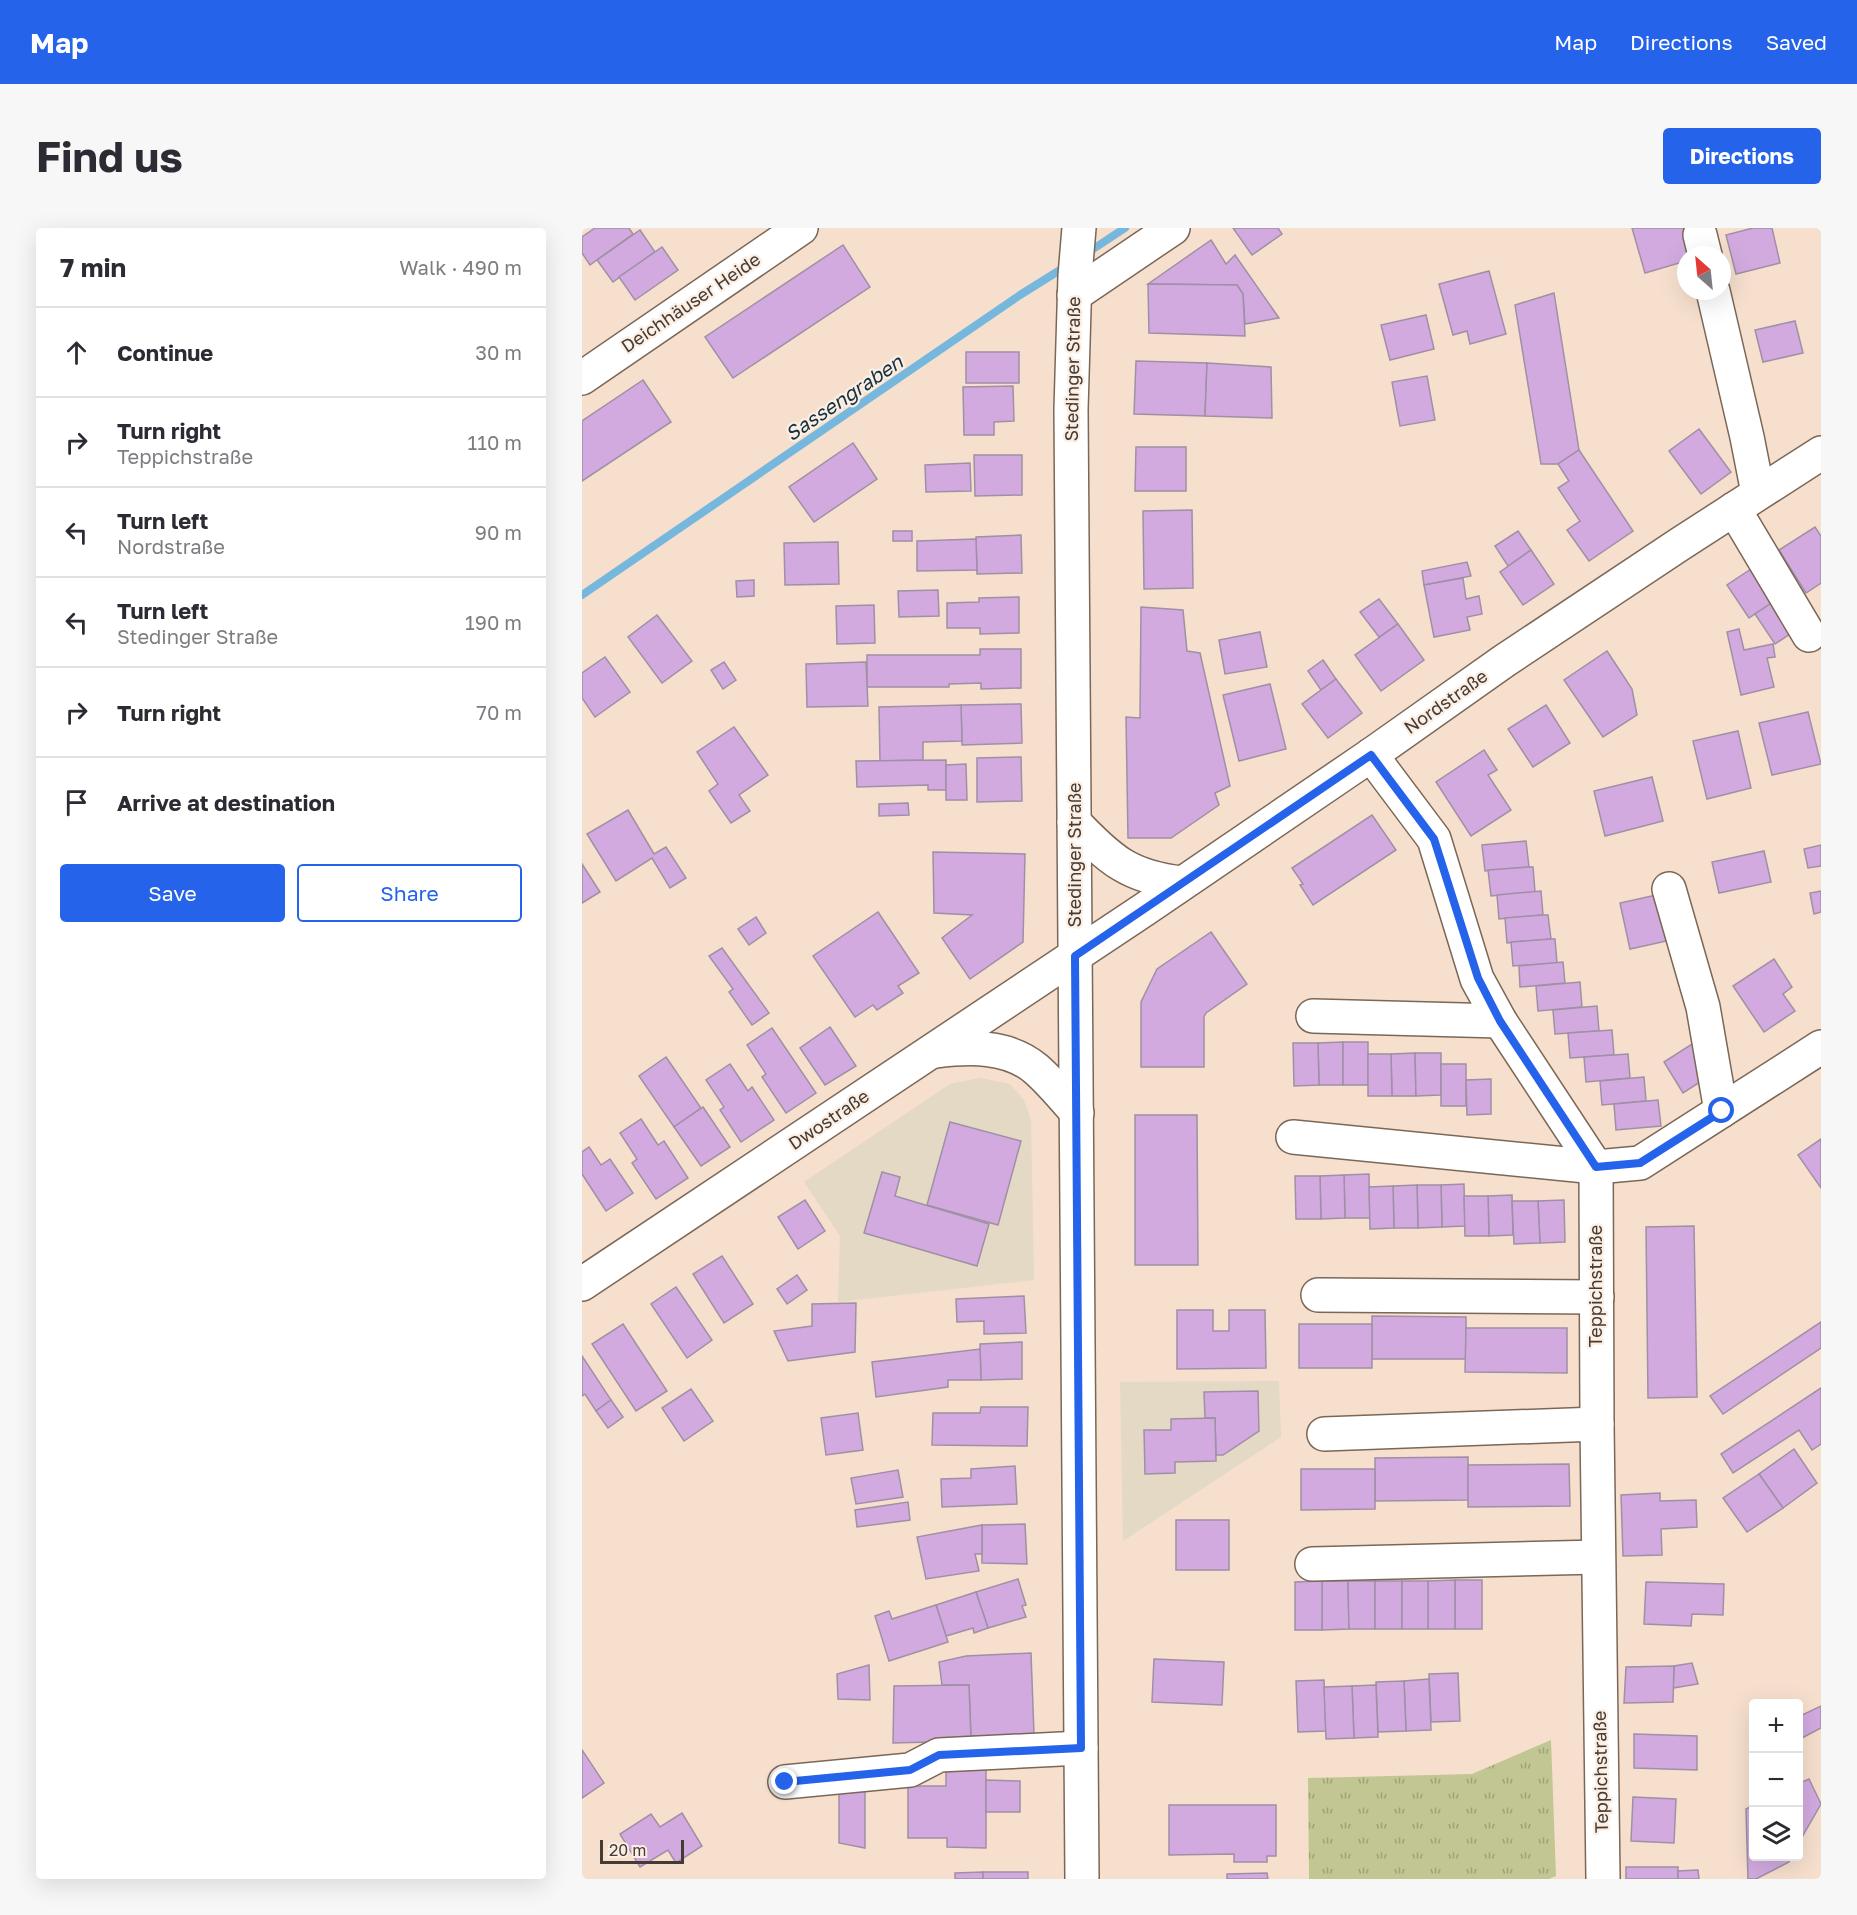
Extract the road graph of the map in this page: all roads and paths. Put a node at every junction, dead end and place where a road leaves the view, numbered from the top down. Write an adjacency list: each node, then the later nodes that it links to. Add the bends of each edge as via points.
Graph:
1 (801, 228): 6 (street, Deichhäuser Heide)
2 (1173, 228): 4 (street)
3 (1078, 234): 4 (street, Stedinger Straße)
4 (1074, 286): 11 (street, Stedinger Straße)
5 (1715, 300): 8 (street, via 1748,437)
6 (582, 378)
7 (1821, 453): 8 (street, Nordstraße)
8 (1746, 501): 9 (street); 10 (street, Nordstraße, via 1504,661)
9 (1809, 635)
10 (1371, 755): 12 (street, Nordstraße); 16 (street, via 1434,839 1478,978)
11 (1074, 822): 12 (street, via 1124,867 1145,876); 14 (street, Stedinger Straße)
12 (1182, 883): 14 (street, Nordstraße)
13 (1669, 889): 19 (street, via 1703,1007)
14 (1075, 956): 18 (street, Dwostraße); 20 (street, Stedinger Straße)
15 (1313, 1016): 16 (street)
16 (1500, 1021): 22 (street)
17 (1821, 1047): 19 (street)
18 (933, 1051): 20 (street, via 985,1049 1014,1055 1035,1068); 23 (street, Dwostraße)
19 (1722, 1111): 22 (street, via 1640,1163)
20 (1077, 1113): 30 (street, Stedinger Straße)
21 (1293, 1137): 22 (street)
22 (1596, 1167): 25 (street, Teppichstraße)
23 (582, 1284)
24 (1318, 1295): 25 (street)
25 (1597, 1297): 26 (street, Teppichstraße)
26 (1597, 1424): 27 (street); 28 (street, Teppichstraße)
27 (1324, 1434)
28 (1598, 1557): 29 (street); 33 (street, Teppichstraße)
29 (1312, 1564)
30 (1081, 1748): 31 (street, via 939,1755 910,1770); 32 (street, Stedinger Straße)
31 (785, 1782)
32 (1082, 1879)
33 (1603, 1879)

